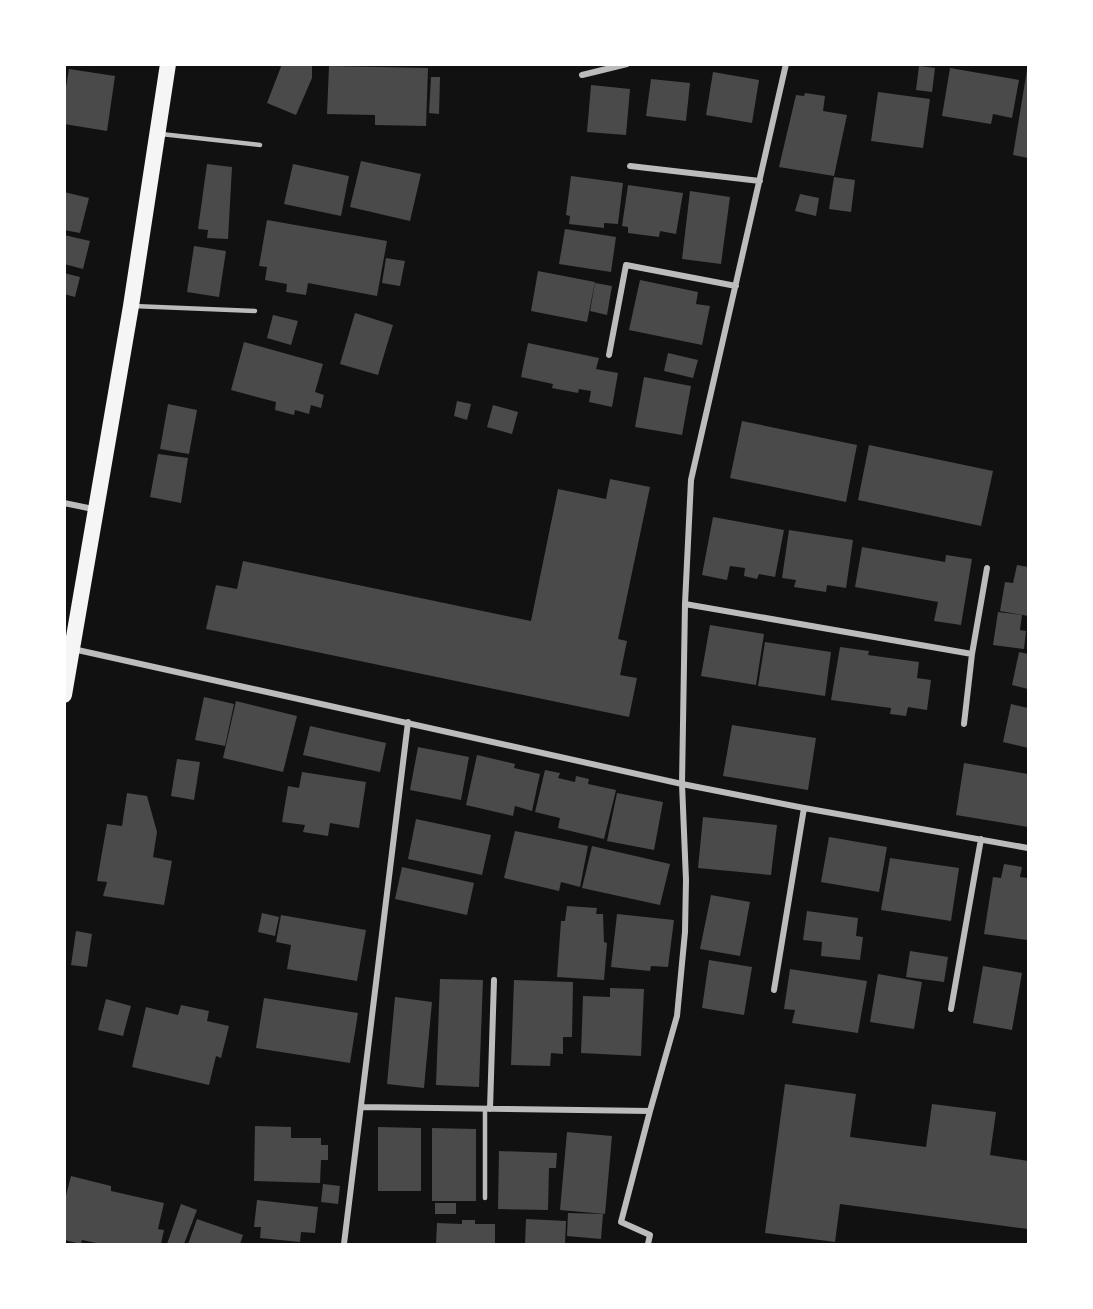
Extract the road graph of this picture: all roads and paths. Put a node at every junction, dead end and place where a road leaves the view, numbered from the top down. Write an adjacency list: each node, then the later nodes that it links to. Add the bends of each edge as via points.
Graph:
1 (168, 64): 5 (highway)
2 (627, 64): 4 (street)
3 (786, 64): 8 (street)
4 (582, 75)
5 (158, 134): 6 (lane); 10 (highway)
6 (260, 145)
7 (630, 166): 8 (street)
8 (760, 181): 9 (street)
9 (736, 286): 12 (street, via 626,265); 16 (street, via 692,480)
10 (131, 306): 11 (lane); 14 (highway)
11 (255, 311)
12 (609, 355)
13 (64, 502): 14 (street)
14 (97, 510): 17 (highway)
15 (987, 568): 18 (street)
16 (685, 604): 18 (street); 22 (street)
17 (72, 649): 19 (highway); 20 (street)
18 (972, 654): 21 (street)
19 (64, 694)
20 (408, 722): 22 (street); 29 (street)
21 (964, 724)
22 (682, 784): 23 (street); 31 (street, via 685,932 677,1016)
23 (804, 808): 24 (street); 27 (street)
24 (981, 839): 25 (street); 28 (street)
25 (1029, 848)
26 (494, 980): 30 (street)
27 (774, 990)
28 (951, 1009)
29 (361, 1107): 30 (street); 33 (street)
30 (487, 1109): 31 (street); 32 (lane)
31 (650, 1111): 34 (street, via 621,1222 650,1235)
32 (485, 1198)
33 (344, 1245)
34 (648, 1245)

